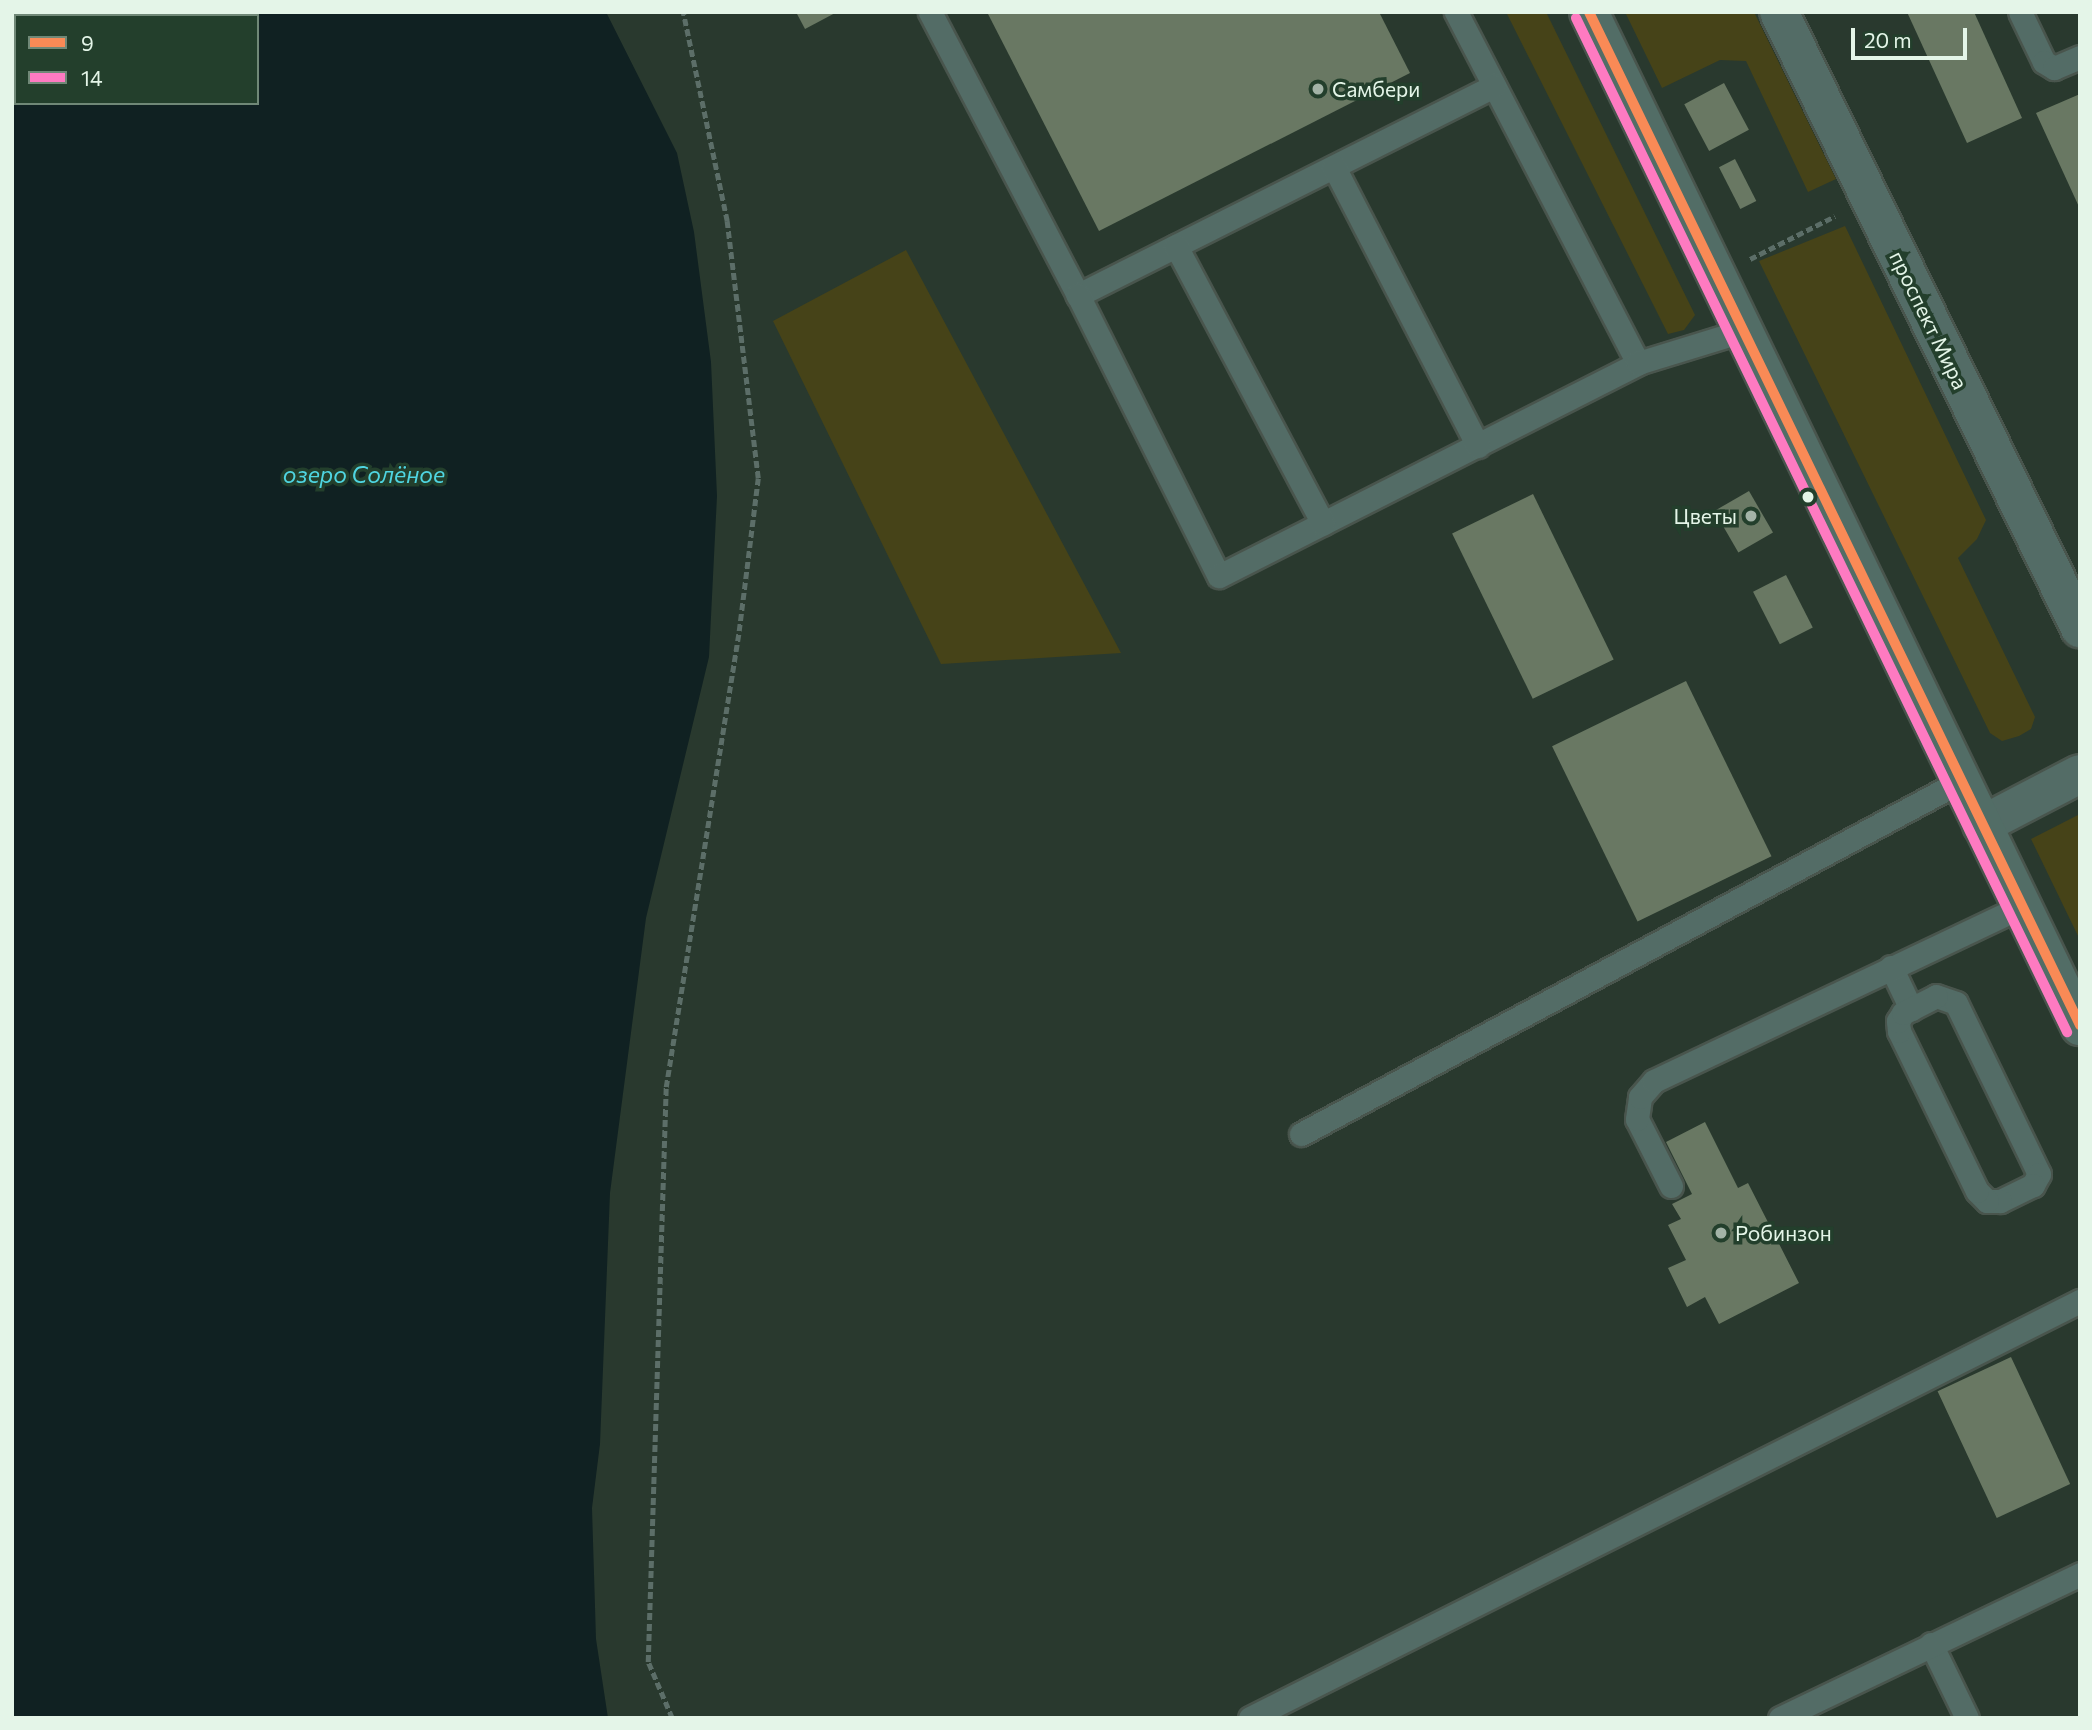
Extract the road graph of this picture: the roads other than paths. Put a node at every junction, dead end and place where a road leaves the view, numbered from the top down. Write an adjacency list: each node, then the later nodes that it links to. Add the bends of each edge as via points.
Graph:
1 (930, 12): 10 (lane)
2 (1456, 12): 7 (lane)
3 (1589, 12): 11 (main road)
4 (1779, 12): 15 (street, проспект Мира)
5 (2020, 12): 6 (lane, via 2044,62 2054,68)
6 (2080, 57)
7 (1494, 86): 8 (lane); 12 (lane)
8 (1334, 167): 9 (lane); 13 (lane)
9 (1176, 246): 10 (lane); 14 (lane)
10 (1078, 295): 14 (lane, via 1219,576)
11 (1745, 330): 12 (lane); 17 (main road)
12 (1638, 363): 13 (lane)
13 (1478, 446): 14 (lane)
14 (1324, 524)
15 (2080, 628)
16 (2080, 774): 18 (street)
17 (1963, 780): 18 (main road); 23 (lane)
18 (1982, 825): 19 (main road)
19 (2023, 906): 20 (lane); 22 (main road)
20 (1891, 967): 21 (lane); 24 (lane, via 1654,1081 1640,1097 1637,1119)
21 (1912, 1009): 21 (lane, via 1898,1021 1899,1031 1977,1191 1987,1201 2000,1201 2033,1185 2039,1174 2036,1165 1956,1003 1936,996)
22 (2080, 1026)
23 (1301, 1134)
24 (1671, 1186)
25 (2080, 1301): 28 (lane)
26 (2080, 1574): 27 (lane)
27 (1931, 1644): 29 (lane); 30 (lane)
28 (1250, 1718)
29 (1780, 1718)
30 (1967, 1718)

